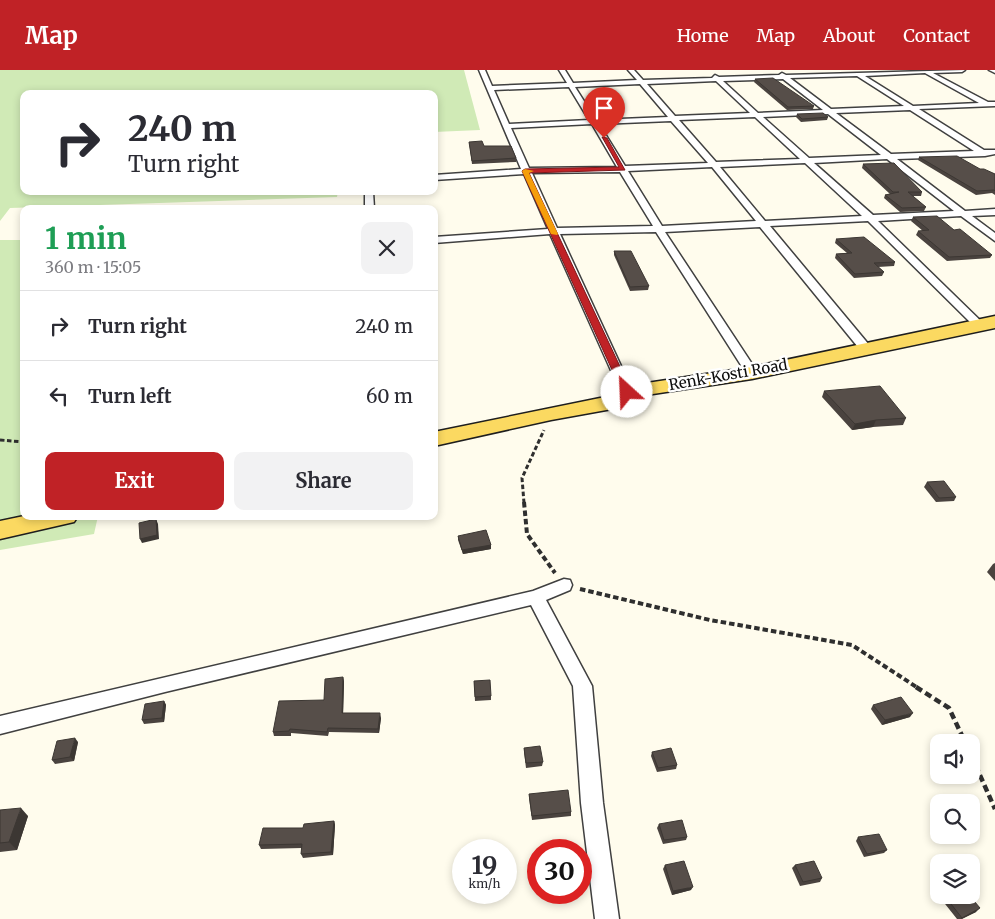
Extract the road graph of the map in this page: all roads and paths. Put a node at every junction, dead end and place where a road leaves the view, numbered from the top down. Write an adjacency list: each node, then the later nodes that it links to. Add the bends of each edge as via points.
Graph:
1 (482, 70): 13 (street)
2 (562, 70): 12 (street)
3 (631, 70): 11 (street)
4 (708, 70): 10 (street)
5 (776, 70): 9 (street)
6 (962, 70): 7 (street)
7 (924, 71): 8 (street); 14 (street)
8 (856, 72): 9 (street); 15 (street)
9 (784, 77): 10 (street); 16 (street)
10 (718, 79): 11 (street); 17 (street)
11 (641, 82): 12 (street); 18 (street)
12 (571, 85): 13 (street); 19 (street)
13 (489, 88): 20 (street)
14 (992, 106): 15 (street)
15 (913, 108): 16 (street); 21 (street)
16 (830, 112): 17 (street); 23 (street)
17 (758, 115): 18 (street); 24 (street)
18 (674, 119): 19 (street); 26 (street)
19 (595, 122): 20 (street); 27 (street)
20 (506, 126): 28 (street)
21 (982, 152): 22 (street); 23 (street); 25 (street)
22 (995, 152)
23 (887, 157): 24 (street); 31 (street)
24 (806, 160): 26 (street); 32 (street)
25 (995, 160)
26 (714, 165): 27 (street); 33 (street)
27 (623, 169): 28 (street); 34 (street)
28 (525, 171): 29 (street); 35 (street)
29 (438, 178)
30 (995, 212): 31 (street)
31 (964, 214): 32 (street); 36 (street)
32 (870, 218): 33 (street); 38 (street)
33 (762, 224): 34 (street); 39 (street)
34 (659, 229): 35 (street); 40 (street)
35 (554, 231): 37 (street); 41 (street)
36 (995, 238)
37 (438, 240)
38 (987, 324): 39 (main road, Renk-Kosti Road)
39 (866, 349): 40 (main road, Renk-Kosti Road)
40 (752, 373): 41 (main road, Renk-Kosti Road)
41 (627, 392): 42 (main road, Renk-Kosti Road, via 612,402)
42 (552, 413): 43 (main road, Renk-Kosti Road); 48 (path, via 522,478 527,534)
43 (438, 438)
44 (0, 440): 45 (path)
45 (20, 442)
46 (46, 520): 47 (main road)
47 (0, 530)
48 (564, 585): 49 (street); 51 (path, via 710,620 852,645 949,708)
49 (536, 597): 50 (street); 54 (street, via 582,686 592,804)
50 (0, 725)
51 (961, 734)
52 (980, 775): 53 (path)
53 (995, 809)
54 (608, 919)

